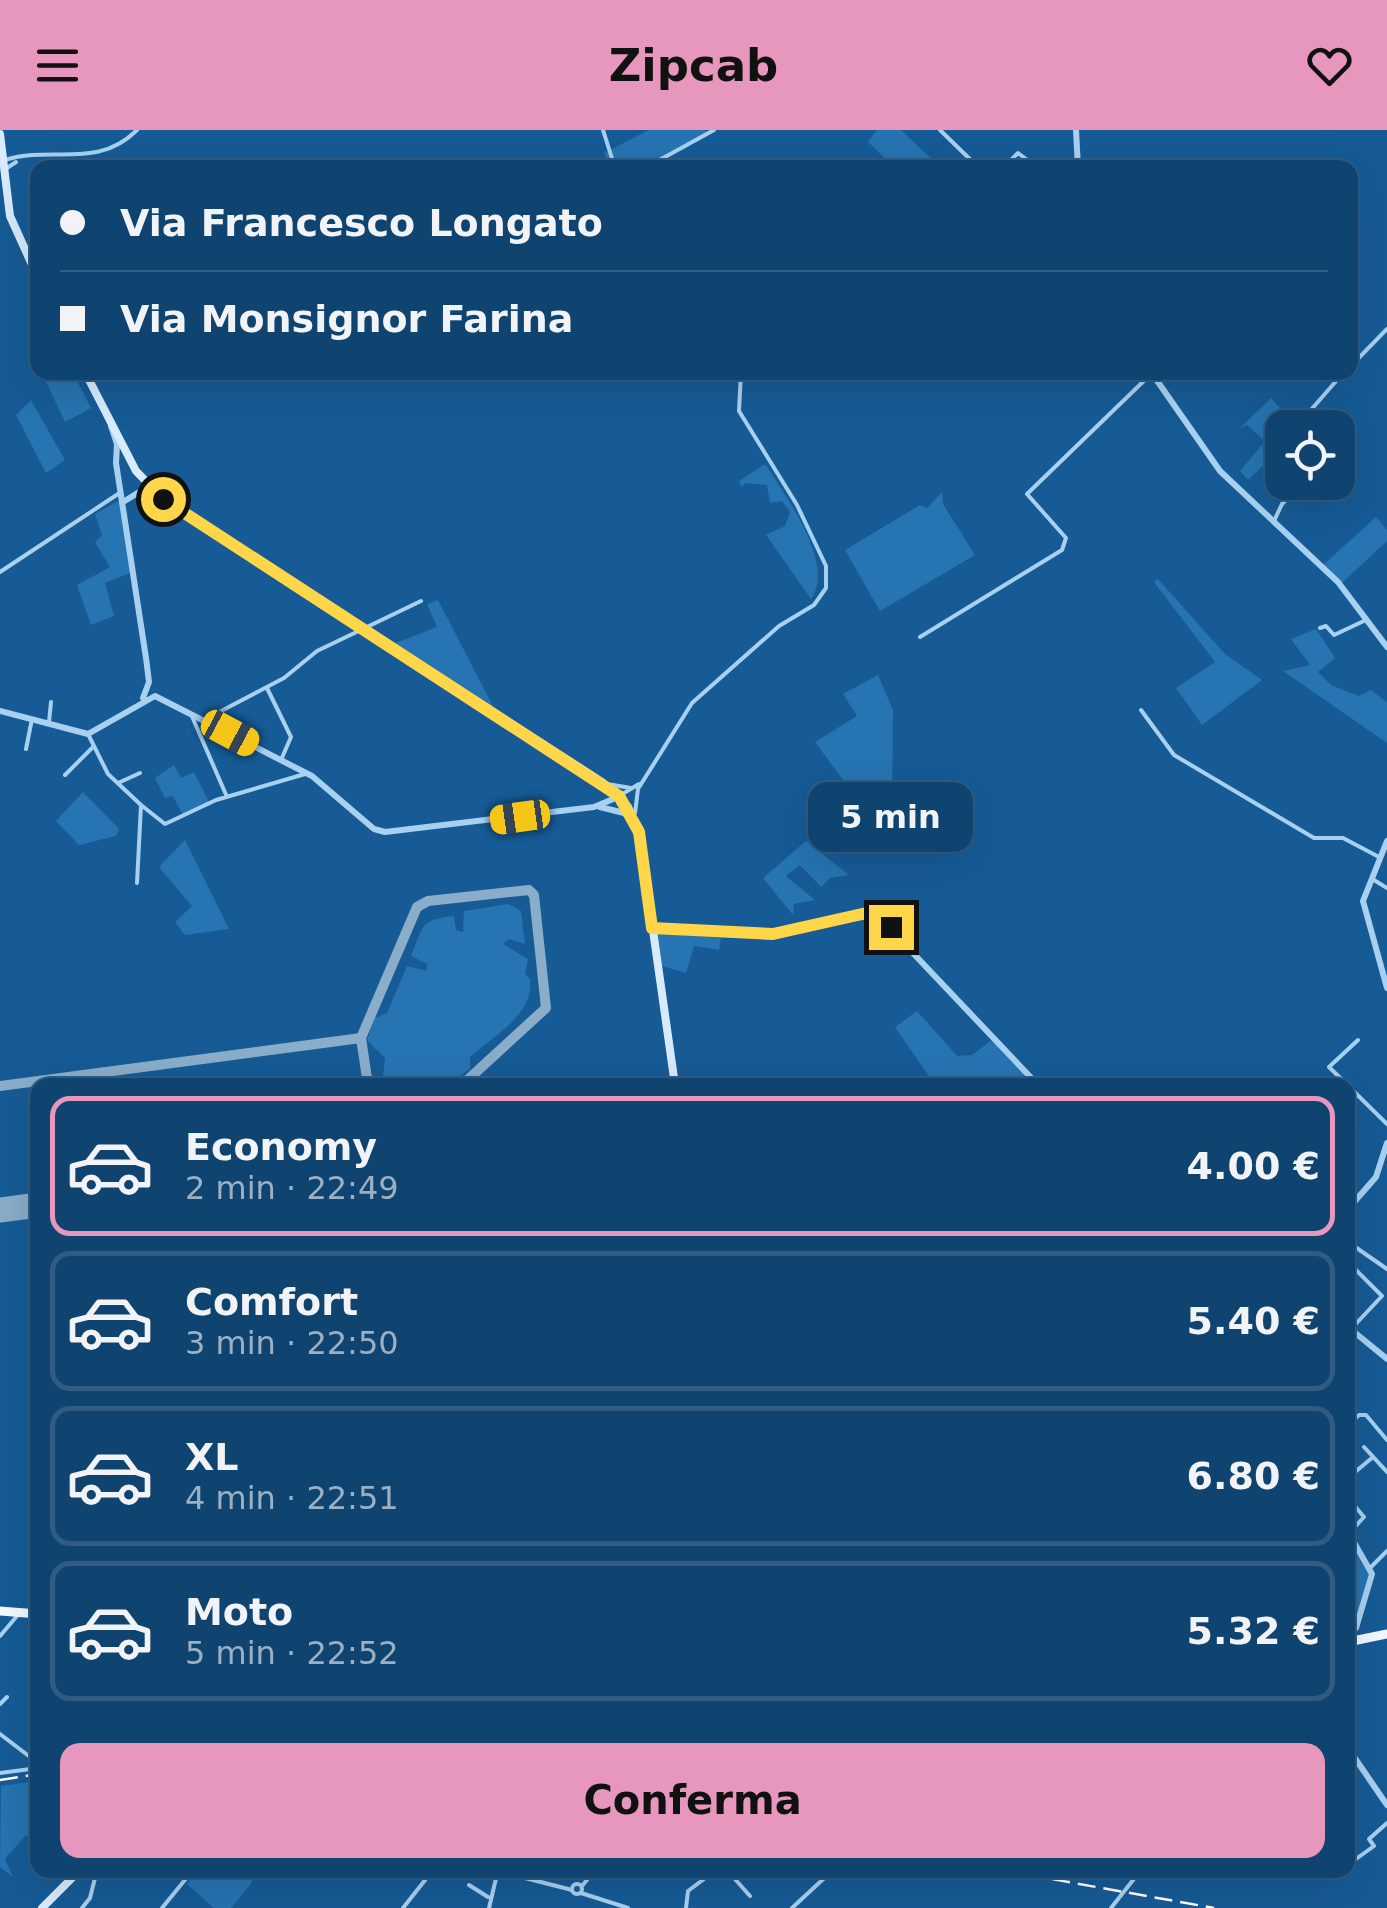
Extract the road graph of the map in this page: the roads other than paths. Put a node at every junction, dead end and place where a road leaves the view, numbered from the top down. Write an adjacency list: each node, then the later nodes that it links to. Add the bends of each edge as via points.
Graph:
1 (137, 130): 7 (street, via 98,155)
2 (602, 130): 8 (street)
3 (714, 130): 9 (street)
4 (940, 130): 10 (street)
5 (1076, 130): 11 (street)
6 (1, 138): 7 (street); 12 (main road)
7 (15, 160): 12 (street); 13 (street)
8 (612, 160)
9 (660, 160)
10 (970, 160)
11 (1078, 160)
12 (4, 161): 13 (main road)
13 (5, 172): 14 (main road, via 13,226)
14 (30, 261)
15 (1387, 329): 16 (street)
16 (1358, 359)
17 (89, 380): 23 (main road)
18 (741, 380): 54 (street, via 739,411 809,529 826,566 826,588 814,605 779,626 692,703)
19 (1145, 380): 34 (street, via 1028,494 1060,526 1062,550)
20 (1157, 380): 28 (street, via 1213,463)
21 (1337, 380): 22 (street)
22 (1310, 410)
23 (111, 424): 24 (main road); 25 (street)
24 (150, 486): 27 (street); 33 (main road)
25 (121, 492): 27 (street); 29 (street)
26 (1286, 500): 28 (street)
27 (122, 502): 37 (street)
28 (1274, 522): 31 (street, via 1338,582)
29 (0, 572)
30 (422, 601): 33 (street)
31 (1366, 620): 32 (street, via 1334,635); 35 (street)
32 (1320, 628)
33 (366, 630): 36 (street, via 317,651); 52 (main road)
34 (920, 636)
35 (1387, 647)
36 (267, 687): 43 (street); 48 (street, via 291,736)
37 (150, 692): 41 (street); 45 (street)
38 (51, 702): 44 (street)
39 (1141, 710): 61 (street, via 1174,755 1314,838 1342,838)
40 (0, 711): 42 (street)
41 (191, 714): 43 (street); 55 (street)
42 (32, 720): 44 (street); 47 (street)
43 (204, 720): 48 (street)
44 (49, 724): 45 (street)
45 (88, 734): 46 (street)
46 (93, 747): 51 (street); 53 (street)
47 (26, 749)
48 (281, 760): 50 (street)
49 (140, 773): 53 (street)
50 (306, 773): 55 (street); 58 (street, via 385,832)
51 (65, 776)
52 (602, 782): 54 (street); 56 (main road)
53 (118, 783): 57 (street)
54 (634, 791): 56 (street); 59 (street)
55 (227, 797): 57 (street, via 165,824)
56 (618, 799): 58 (street); 59 (main road)
57 (141, 805): 63 (street)
58 (598, 807): 59 (street, via 624,813)
59 (637, 826): 65 (main road)
60 (1387, 842): 61 (street)
61 (1379, 858): 62 (street)
62 (1370, 877): 64 (street); 66 (street, via 1363,908)
63 (137, 884)
64 (1387, 888)
65 (652, 928): 68 (main road); 69 (street, via 773,934 876,914)
66 (1387, 988)
67 (1358, 1040): 70 (street, via 1329,1067)
68 (674, 1078)
69 (1031, 1078)
70 (1340, 1078)
71 (1355, 1093): 72 (street)
72 (1387, 1124)
73 (1387, 1143): 74 (street)
74 (1385, 1161): 75 (street)
75 (1355, 1200)
76 (1355, 1247): 78 (street)
77 (1355, 1269): 79 (street, via 1382,1296)
78 (1387, 1269)
79 (1355, 1322)
80 (1355, 1333): 81 (street)
81 (1387, 1359)
82 (1355, 1418): 83 (street, via 1366,1415)
83 (1387, 1440)
84 (1364, 1447): 85 (street)
85 (1373, 1457): 86 (street); 87 (street)
86 (1355, 1472)
87 (1387, 1472)
88 (1355, 1506): 89 (street, via 1364,1517)
89 (1355, 1526)
90 (1355, 1544): 92 (street)
91 (1387, 1552): 92 (street)
92 (1370, 1568): 96 (street)
93 (0, 1611): 94 (main road)
94 (20, 1612): 95 (main road); 98 (street)
95 (30, 1613)
96 (1356, 1628)
97 (1387, 1634): 99 (main road)
98 (0, 1636)
99 (1360, 1640): 100 (main road); 101 (street)
100 (1355, 1641)
101 (1355, 1644)
102 (7, 1697): 103 (street)
103 (0, 1704)
104 (0, 1734): 106 (street)
105 (1355, 1758): 109 (street)
106 (30, 1759)
107 (30, 1767): 108 (street)
108 (0, 1773)
109 (1385, 1800)
110 (1387, 1823): 111 (street, via 1369,1839 1374,1846)
111 (1355, 1857)
112 (72, 1878): 127 (main road)
113 (95, 1878): 128 (street)
114 (187, 1878): 129 (street)
115 (427, 1878): 130 (street)
116 (495, 1878): 126 (street)
117 (522, 1878): 124 (street)
118 (589, 1878): 124 (street)
119 (705, 1878): 133 (street, via 688,1891)
120 (734, 1878): 125 (street)
121 (824, 1878): 134 (street)
122 (1135, 1878): 135 (street)
123 (469, 1885): 126 (street)
124 (581, 1889): 132 (street)
125 (750, 1896)
126 (488, 1897): 131 (street)
127 (42, 1908)
128 (82, 1908)
129 (162, 1908)
130 (403, 1908)
131 (489, 1908)
132 (628, 1908)
133 (686, 1908)
134 (792, 1908)
135 (1111, 1908)

